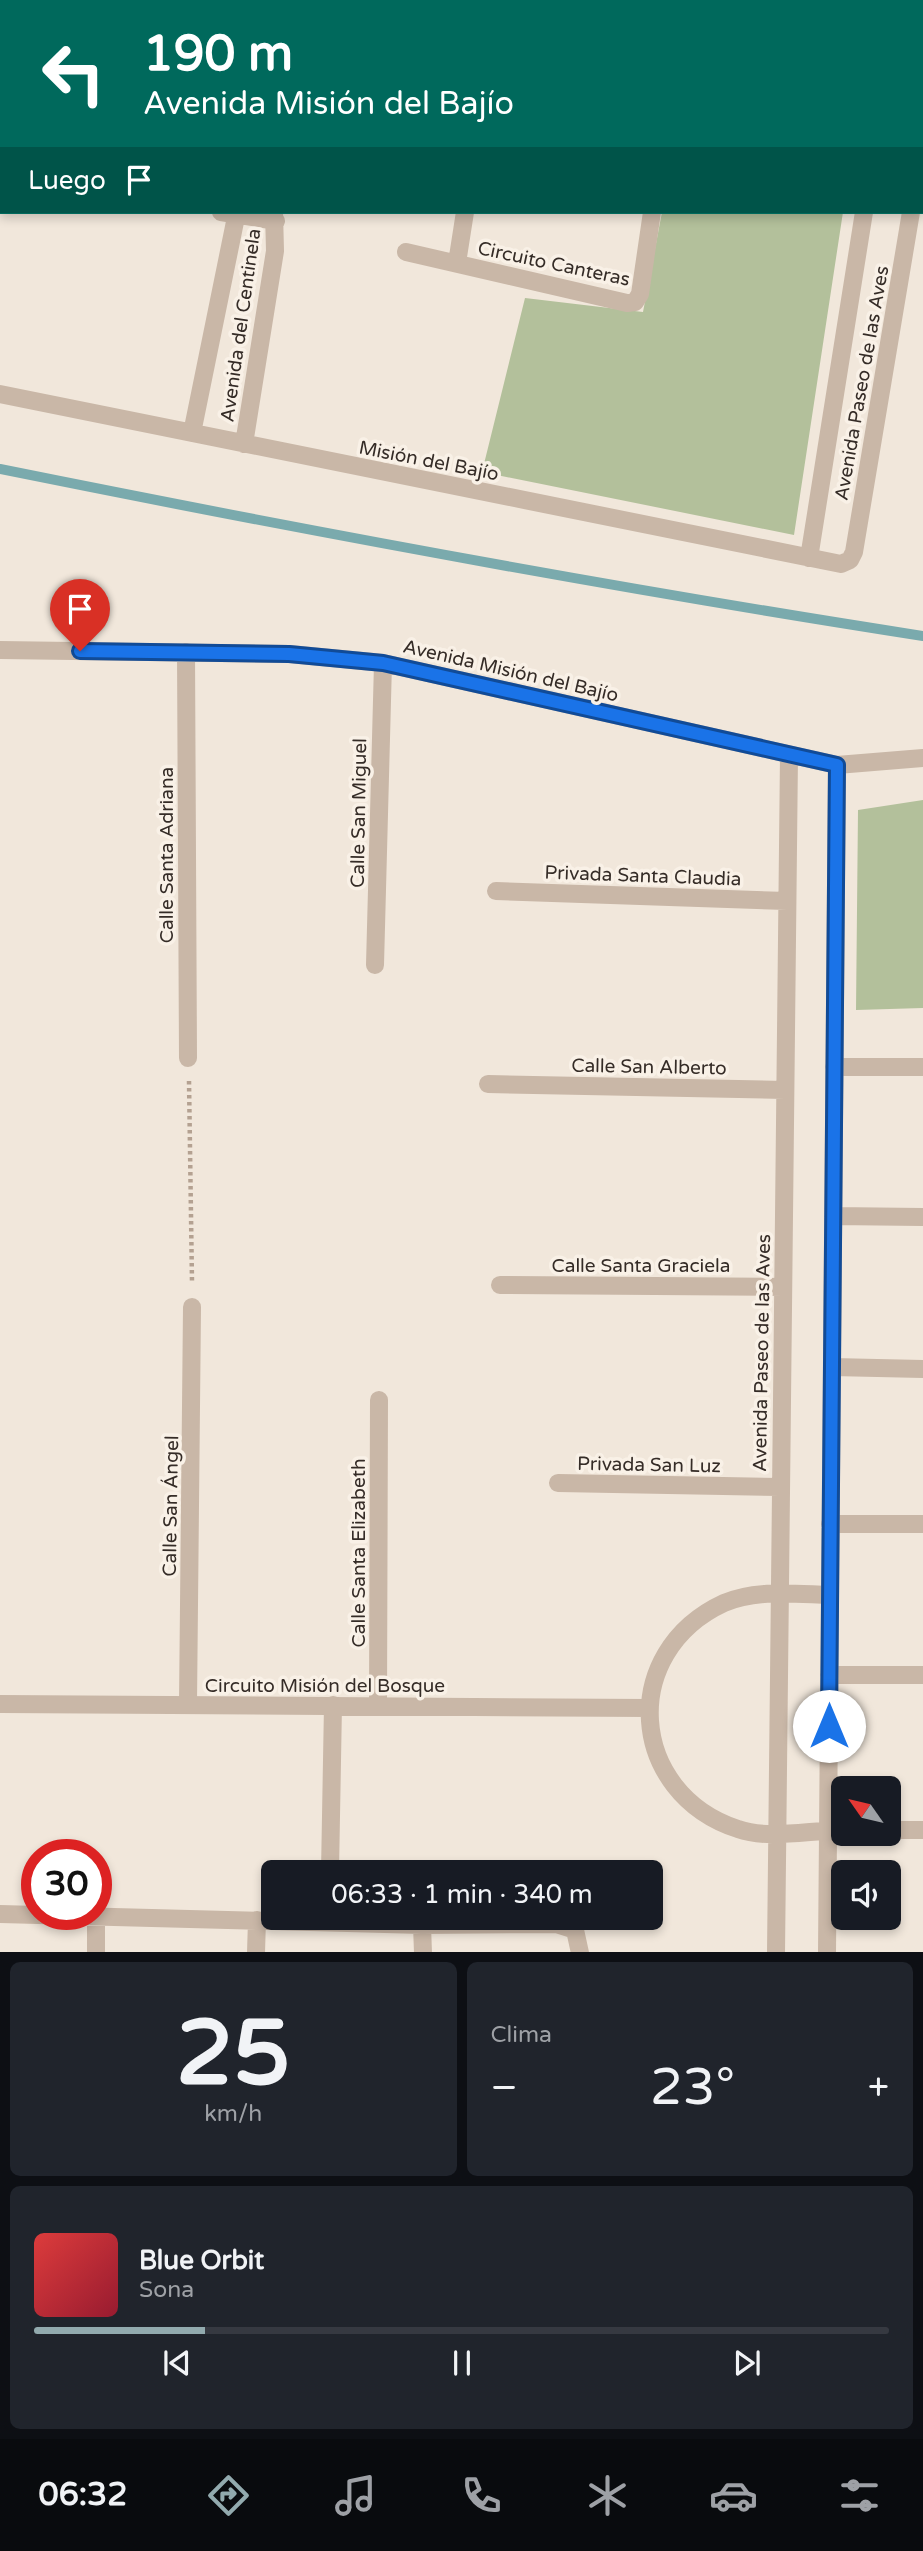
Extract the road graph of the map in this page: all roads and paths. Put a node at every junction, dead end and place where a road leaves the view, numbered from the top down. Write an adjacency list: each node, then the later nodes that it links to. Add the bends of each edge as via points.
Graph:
1 (231, 214): 11 (street, Avenida del Centinela)
2 (246, 214): 7 (street)
3 (465, 214): 9 (street, Circuito Canteras)
4 (652, 214): 9 (street, Circuito Canteras, via 635,302)
5 (864, 214): 13 (street, Avenida Paseo de las Aves)
6 (911, 214): 14 (street, Avenida Paseo de las Aves)
7 (275, 216): 12 (street, Avenida del Centinela, via 275,251)
8 (405, 252): 9 (street, Circuito Canteras)
9 (457, 263)
10 (0, 394): 11 (street, Misión del Bajío)
11 (192, 433): 12 (street, Misión del Bajío)
12 (244, 444): 13 (street, Misión del Bajío)
13 (809, 558): 14 (street, Misión del Bajío, via 841,564)
14 (850, 560)
15 (0, 650): 16 (street, Avenida Misión del Bajío)
16 (186, 652): 17 (street, Avenida Misión del Bajío, via 289,654); 24 (street, Calle Santa Adriana)
17 (383, 663): 18 (street, Avenida Misión del Bajío); 23 (street, Calle San Miguel)
18 (789, 755): 20 (street, Avenida Misión del Bajío); 22 (street, Avenida Paseo de las Aves)
19 (923, 758): 20 (street, Avenida Misión del Bajío)
20 (837, 765): 25 (street)
21 (496, 891): 22 (street, Privada Santa Claudia)
22 (787, 901): 28 (street, Avenida Paseo de las Aves)
23 (375, 965)
24 (188, 1058): 33 (path)
25 (834, 1067): 26 (street); 29 (street)
26 (923, 1067)
27 (488, 1084): 28 (street, Calle San Alberto)
28 (785, 1090): 32 (street, Avenida Paseo de las Aves)
29 (833, 1216): 30 (street); 34 (street)
30 (923, 1217)
31 (500, 1285): 32 (street, Calle Santa Graciela)
32 (783, 1287): 38 (street, Avenida Paseo de las Aves)
33 (192, 1307): 46 (street, Calle San Ángel)
34 (832, 1367): 35 (street); 39 (street)
35 (923, 1369)
36 (379, 1400): 48 (street, Calle Santa Elizabeth)
37 (558, 1483): 38 (street, Privada San Luz)
38 (780, 1487): 41 (street, Avenida Paseo de las Aves)
39 (830, 1524): 40 (street); 42 (street)
40 (923, 1524)
41 (779, 1594): 42 (street); 49 (street, via 727,1602 704,1614 675,1641 655,1676); 54 (street, Avenida Paseo de las Aves)
42 (829, 1595): 43 (street)
43 (829, 1675): 44 (street); 50 (street)
44 (923, 1675)
45 (0, 1703): 46 (street, Circuito Misión del Bosque)
46 (188, 1704): 47 (street, Circuito Misión del Bosque)
47 (333, 1705): 48 (street, Circuito Misión del Bosque); 56 (street)
48 (378, 1706): 49 (street, Circuito Misión del Bosque)
49 (649, 1708): 54 (street, via 655,1754 674,1789 704,1815 740,1830)
50 (834, 1776)
51 (831, 1830): 54 (street)
52 (901, 1830): 53 (street)
53 (923, 1830)
54 (777, 1833): 69 (street, Avenida Paseo de las Aves)
55 (835, 1846): 70 (street)
56 (330, 1860)
57 (0, 1913): 58 (street)
58 (21, 1914)
59 (112, 1916): 60 (street)
60 (257, 1920): 61 (street); 66 (street)
61 (261, 1920)
62 (96, 1930): 65 (street)
63 (422, 1930): 67 (street)
64 (575, 1930): 68 (street)
65 (96, 1952)
66 (257, 1952)
67 (423, 1952)
68 (580, 1952)
69 (776, 1952)
70 (827, 1952)

